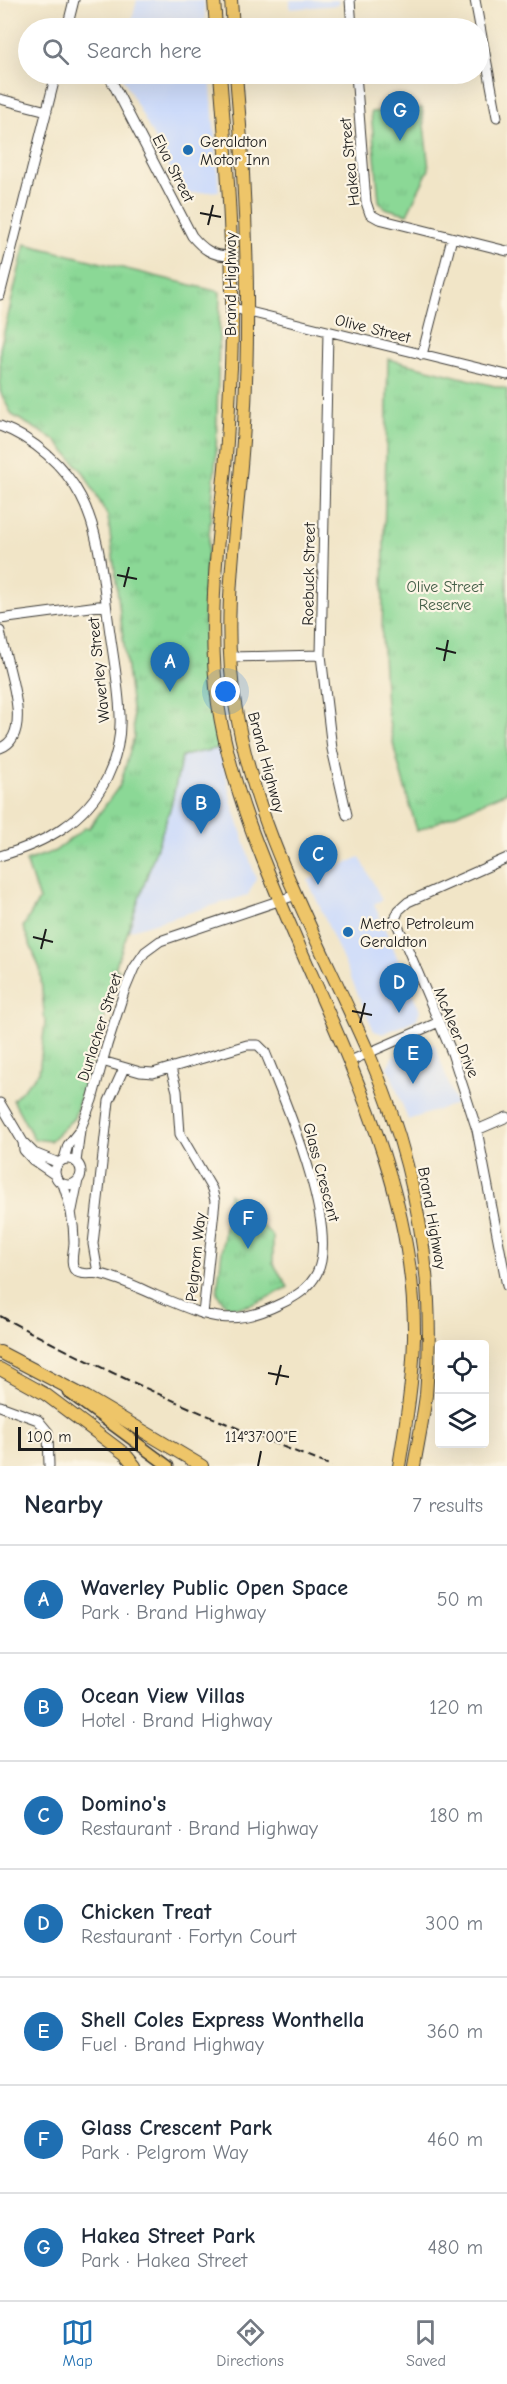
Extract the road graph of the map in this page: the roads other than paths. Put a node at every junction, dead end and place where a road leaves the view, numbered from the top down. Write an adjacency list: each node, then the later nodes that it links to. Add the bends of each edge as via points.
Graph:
1 (74, 0): 6 (street)
2 (214, 0): 7 (highway)
3 (231, 0): 8 (highway)
4 (350, 0): 9 (street)
5 (475, 0): 10 (street)
6 (70, 18)
7 (215, 18)
8 (232, 18)
9 (351, 18)
10 (478, 18)
11 (489, 74): 19 (street)
12 (54, 84): 18 (street)
13 (113, 84): 24 (street, Elva Street, via 192,236 203,249)
14 (221, 84): 24 (highway, Brand Highway)
15 (237, 84): 27 (highway, Brand Highway)
16 (357, 84): 20 (street, Hakea Street, via 370,214)
17 (0, 99): 18 (street)
18 (47, 111): 23 (street)
19 (497, 117)
20 (452, 238): 22 (street, Hakea Street); 29 (street)
21 (0, 249): 23 (street)
22 (507, 251)
23 (11, 252): 25 (street)
24 (230, 256): 26 (highway, Brand Highway)
25 (0, 295)
26 (232, 308): 27 (street, Olive Street); 42 (highway, Brand Highway, via 225,462 214,576 213,656 225,745 250,829)
27 (248, 312): 28 (street, Olive Street); 36 (highway, Brand Highway, via 244,429 228,617)
28 (328, 332): 29 (street, Olive Street); 35 (street, Roebuck Street)
29 (422, 355): 30 (street, Olive Street)
30 (507, 375)
31 (0, 426): 32 (street, Waverley Street, via 30,441 51,458 81,496 92,520)
32 (106, 605): 33 (street); 39 (street, Waverley Street, via 120,717 115,758 107,778 96,798 65,828 36,845)
33 (0, 619)
34 (0, 631): 37 (street, via 16,698 17,729 13,740)
35 (321, 656): 36 (street); 38 (street, Roebuck Street, via 332,749)
36 (230, 657): 41 (highway, Brand Highway, via 234,702 257,801)
37 (0, 748)
38 (347, 815)
39 (0, 856)
40 (507, 858): 43 (street, McAleer Drive, via 408,902 395,919)
41 (296, 895): 42 (street, Durlacher Street); 44 (highway, Brand Highway)
42 (280, 900): 45 (street, Durlacher Street, via 160,940 145,952 124,992); 46 (highway, Brand Highway)
43 (439, 1022): 44 (street); 51 (street, McAleer Drive)
44 (369, 1054): 46 (street); 74 (highway, Brand Highway, via 414,1190 428,1284 425,1397)
45 (102, 1061): 47 (street, Glass Crescent); 52 (street, Durlacher Street)
46 (350, 1061): 73 (highway, Brand Highway, via 393,1186 412,1287 412,1378)
47 (124, 1068): 48 (street, Glass Crescent, via 153,1073); 60 (street, Durlacher Street, via 109,1101 93,1244)
48 (171, 1069): 62 (street, Pelgrom Way, via 180,1134 215,1201); 62 (street, Glass Crescent, via 247,1045 258,1045 265,1052 295,1125 323,1232 318,1272 293,1298 257,1316 235,1319)
49 (0, 1103): 53 (street)
50 (507, 1117): 51 (street)
51 (477, 1130): 61 (street, McAleer Drive)
52 (80, 1131): 54 (street, Durlacher Street); 55 (street, Durlacher Street)
53 (22, 1142): 54 (street, via 34,1153); 56 (street, via 33,1160)
54 (61, 1161): 55 (street); 56 (street)
55 (76, 1162): 57 (street, via 81,1171)
56 (55, 1175): 58 (street)
57 (78, 1180): 58 (street); 59 (street)
58 (63, 1184): 59 (street)
59 (72, 1210): 60 (street, Glass Crescent, via 74,1268)
60 (98, 1273): 62 (street, Glass Crescent)
61 (507, 1286)
62 (203, 1314)
63 (0, 1352): 65 (highway)
64 (0, 1369): 67 (highway, via 45,1394)
65 (43, 1375): 71 (main road); 72 (highway)
66 (0, 1407): 68 (street, via 38,1420 48,1432)
67 (125, 1454): 69 (highway); 70 (main road)
68 (49, 1466)
69 (135, 1466)
70 (140, 1466)
71 (168, 1466)
72 (202, 1466)
73 (399, 1466)
74 (414, 1466)

